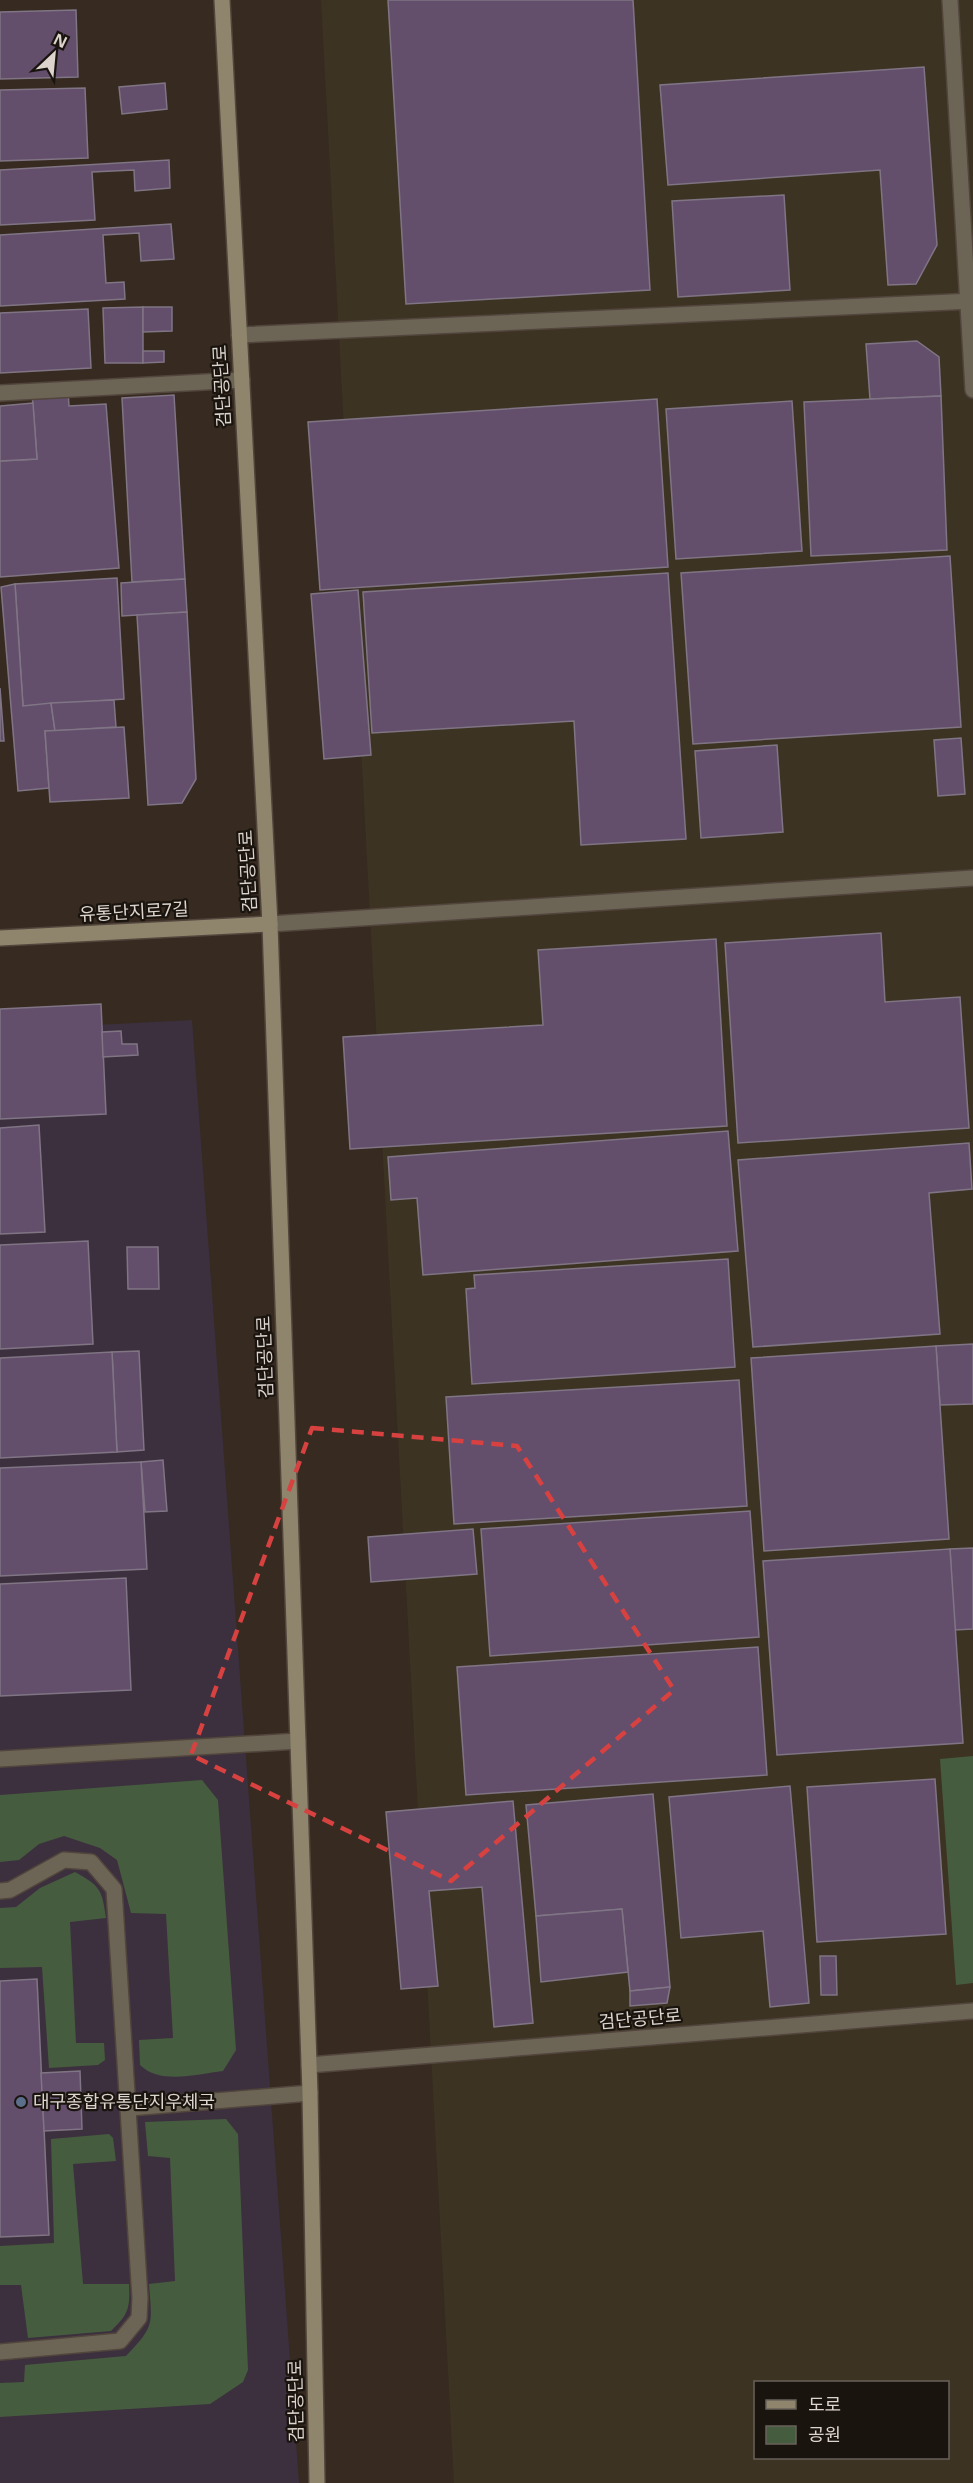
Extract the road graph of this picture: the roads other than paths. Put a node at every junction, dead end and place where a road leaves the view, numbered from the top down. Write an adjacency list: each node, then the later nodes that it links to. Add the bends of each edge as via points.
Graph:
1 (222, 0): 4 (main road, 검단공단로)
2 (950, 0): 3 (street)
3 (970, 302): 4 (street); 6 (street)
4 (239, 335): 5 (main road, 검단공단로)
5 (242, 380): 7 (street); 9 (main road, 검단공단로)
6 (973, 390)
7 (0, 393)
8 (973, 878): 9 (street)
9 (270, 924): 10 (main road, 유통단지로7길); 11 (main road, 검단공단로)
10 (0, 938)
11 (298, 1742): 12 (street); 15 (main road, 검단공단로)
12 (0, 1759)
13 (0, 1891): 17 (street, via 10,1890 64,1860 91,1862 114,1889)
14 (973, 2012): 15 (street, 검단공단로)
15 (309, 2066): 16 (main road, 검단공단로)
16 (310, 2093): 17 (street); 19 (main road, 검단공단로)
17 (130, 2108): 18 (street, via 139,2318 120,2341)
18 (0, 2352)
19 (317, 2483)

